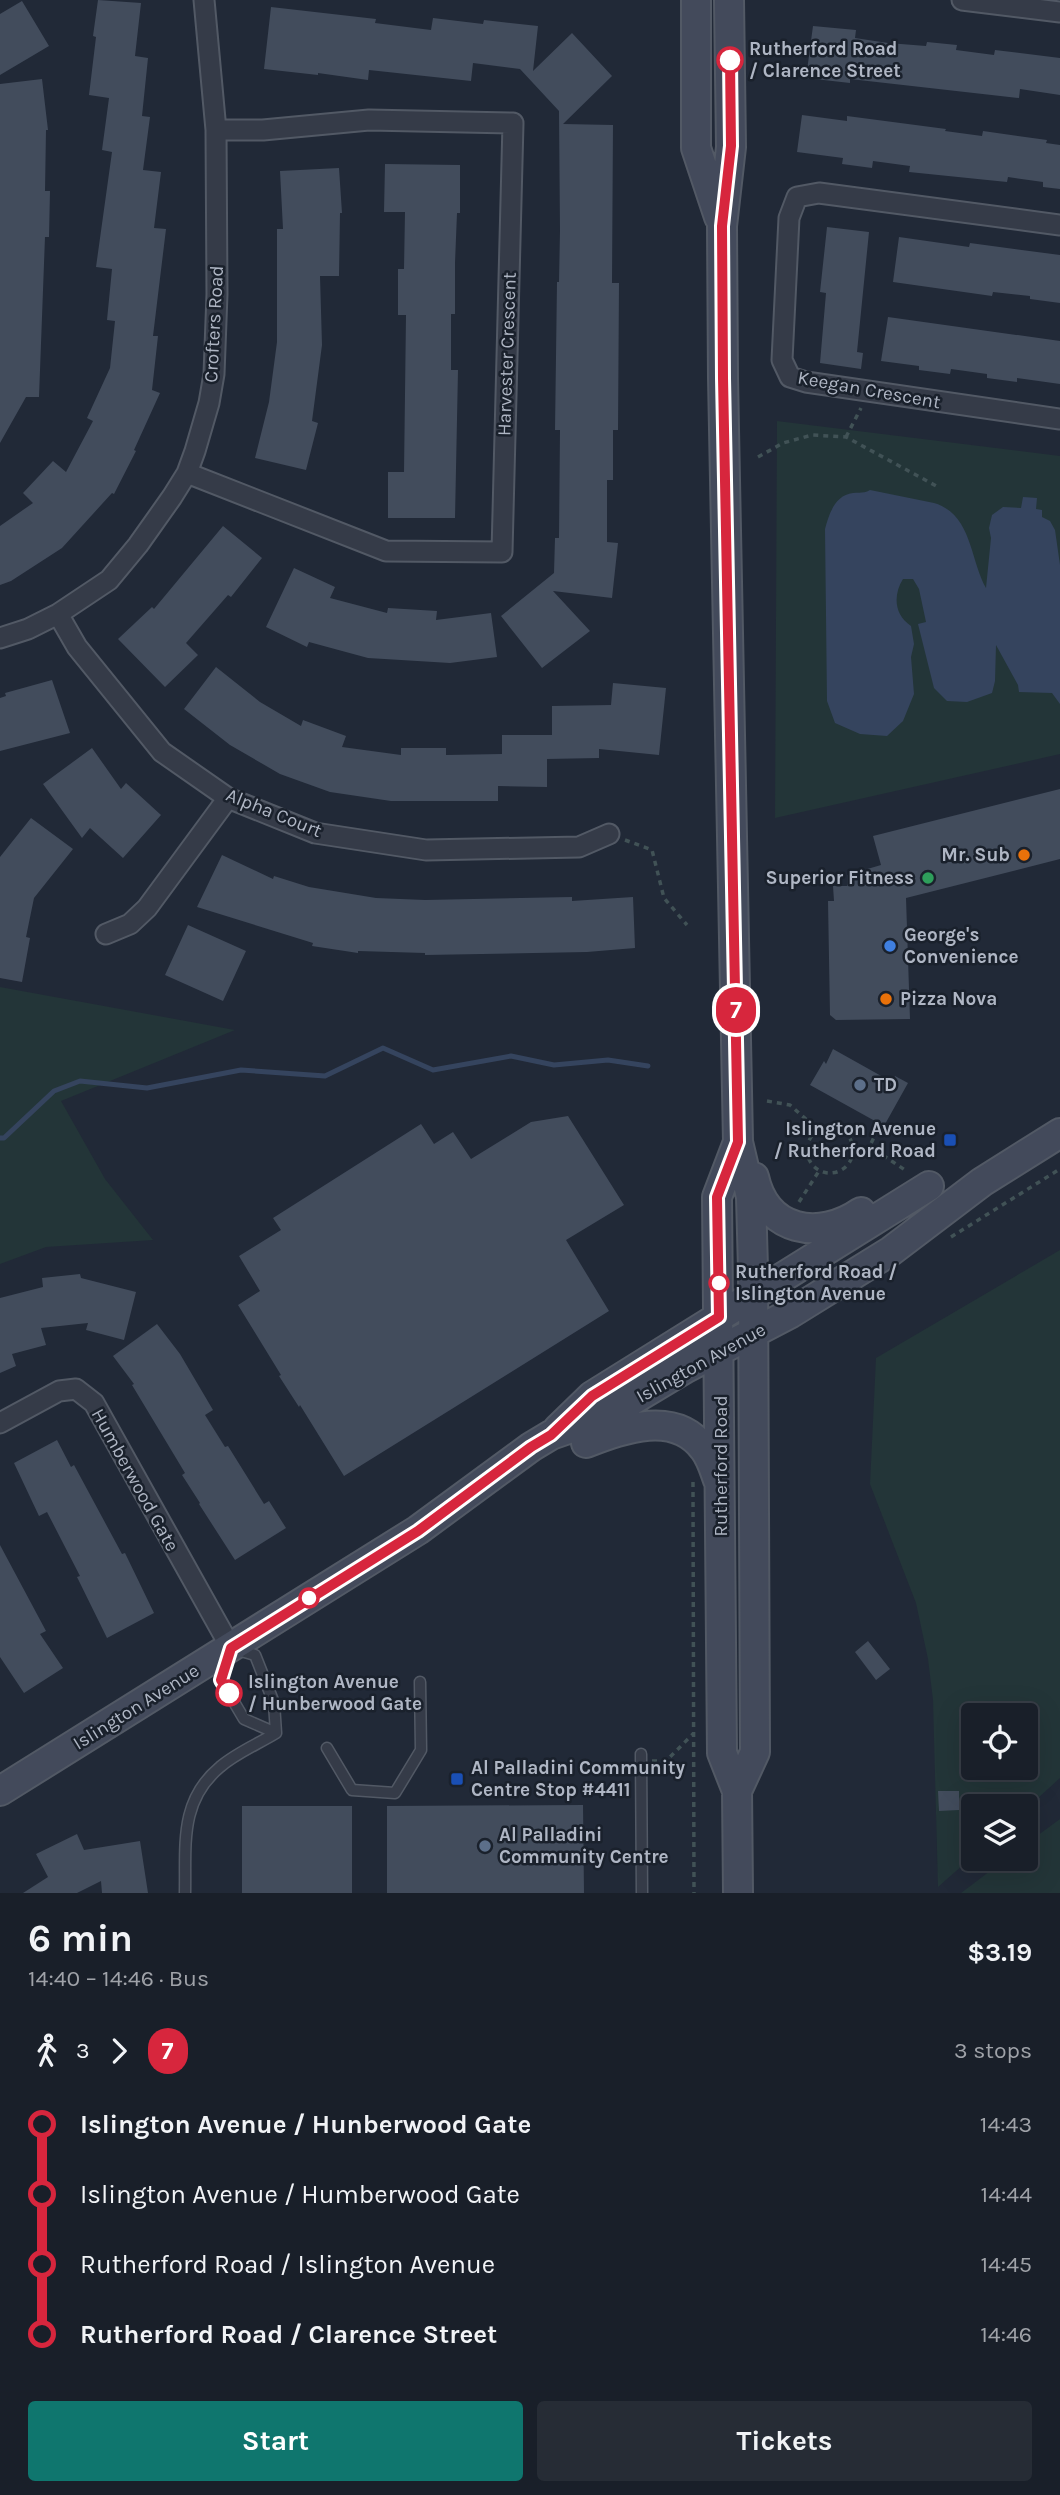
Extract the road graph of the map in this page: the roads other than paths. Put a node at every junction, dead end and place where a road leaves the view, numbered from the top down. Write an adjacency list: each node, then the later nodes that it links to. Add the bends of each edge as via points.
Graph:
1 (204, 0): 6 (street, Crofters Road)
2 (696, 0): 8 (main road, Rutherford Road, via 696,148)
3 (729, 0): 8 (main road, Rutherford Road, via 731,146)
4 (962, 0): 5 (street)
5 (1060, 12)
6 (216, 130): 10 (street, Crofters Road, via 214,374); 10 (street, Harvester Crescent, via 369,120 513,123 502,552 386,551)
7 (1060, 225): 9 (street, Keegan Crescent, via 819,193 797,197 789,218 782,360 790,377 806,382)
8 (722, 226): 16 (main road, Rutherford Road)
9 (1060, 419)
10 (187, 472): 11 (street, Crofters Road, via 109,580)
11 (58, 614): 12 (street, Crofters Road); 13 (street, Alpha Court, via 78,647 162,752)
12 (0, 638)
13 (228, 798): 14 (street, Alpha Court, via 315,833 426,850 579,848); 15 (street, via 147,908 130,924)
14 (609, 834)
15 (106, 934)
16 (738, 1106): 18 (main road, Rutherford Road); 20 (main road, via 757,1189 770,1211 787,1223 811,1230 836,1225 908,1187)
17 (1060, 1133): 19 (main road, Islington Avenue)
18 (738, 1142): 21 (main road, Rutherford Road, via 751,1197); 22 (main road, Rutherford Road, via 717,1197)
19 (982, 1182): 20 (main road, Islington Avenue); 23 (main road, Islington Avenue, via 891,1251)
20 (929, 1186): 21 (main road, Islington Avenue)
21 (753, 1296): 22 (main road, Islington Avenue); 23 (main road, Rutherford Road)
22 (719, 1317): 24 (main road, Rutherford Road); 26 (main road, Islington Avenue, via 592,1396)
23 (754, 1332): 24 (main road, Islington Avenue); 34 (main road, Rutherford Road, via 755,1752)
24 (720, 1350): 26 (main road, Islington Avenue, via 606,1416); 27 (main road, Rutherford Road)
25 (0, 1423): 28 (street, Humberwood Gate, via 59,1391 76,1389 94,1404)
26 (541, 1441): 27 (main road, via 573,1448 627,1428 670,1427 703,1448); 28 (main road, Islington Avenue, via 418,1531)
27 (721, 1489): 34 (main road, Rutherford Road, via 722,1753)
28 (231, 1648): 30 (lane, via 255,1656 274,1703); 30 (lane, via 221,1680 244,1719); 33 (main road, Islington Avenue)
29 (421, 1682): 31 (lane, via 421,1750 395,1793 352,1790)
30 (276, 1733): 35 (lane, via 222,1765 203,1783 191,1806 186,1832)
31 (327, 1748)
32 (641, 1758): 36 (lane)
33 (0, 1791)
34 (737, 1791): 37 (main road, Rutherford Road)
35 (185, 1893)
36 (642, 1893)
37 (738, 1893)

